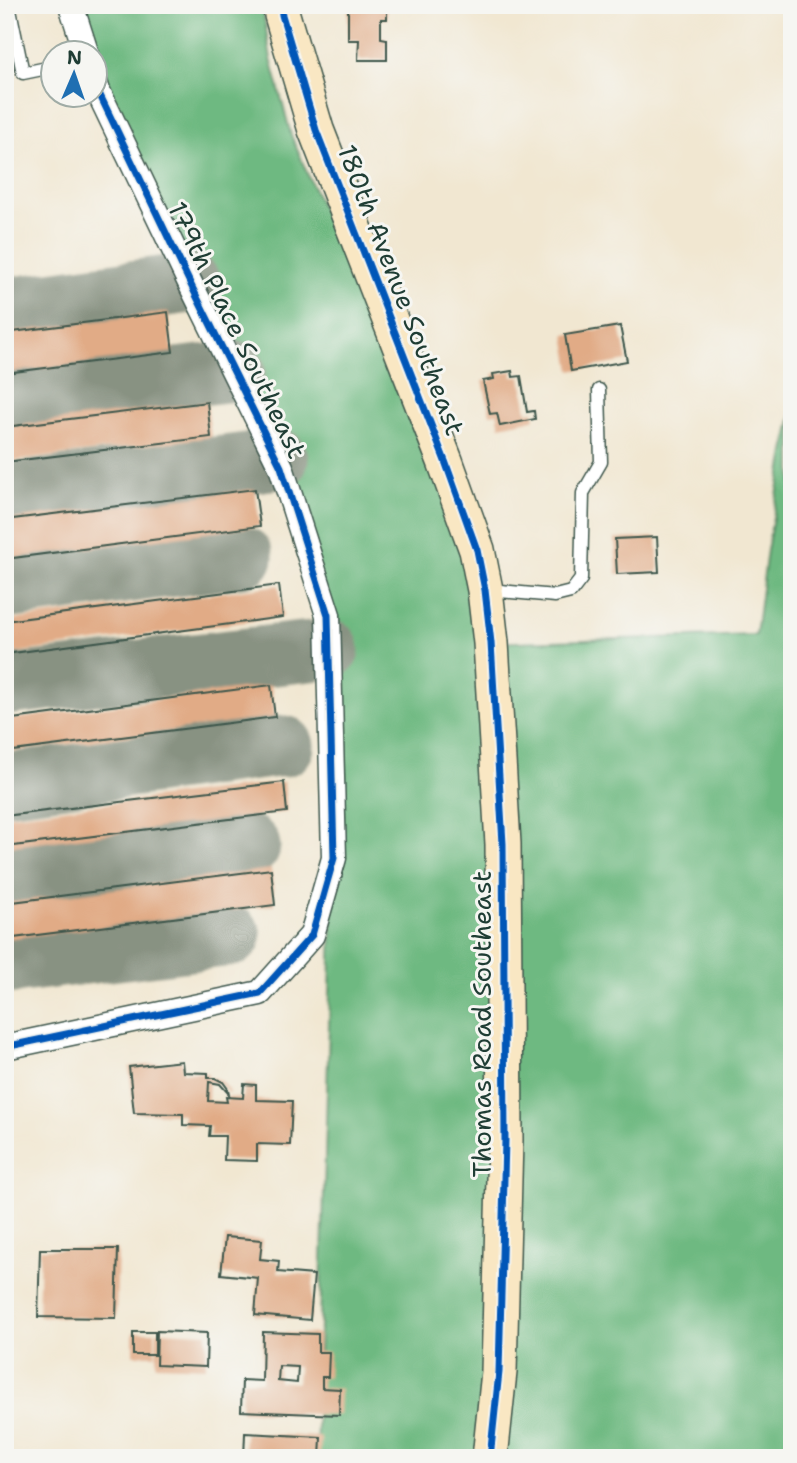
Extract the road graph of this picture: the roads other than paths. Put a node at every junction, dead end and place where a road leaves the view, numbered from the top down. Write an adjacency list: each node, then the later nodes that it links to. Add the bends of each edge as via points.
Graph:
1 (9, 5): 5 (lane, via 23,73)
2 (71, 5): 4 (street)
3 (281, 5): 8 (street, 180th Avenue Southeast, via 316,130 445,461 477,551)
4 (82, 38)
5 (38, 70)
6 (106, 108): 9 (street, 179th Place Southeast, via 281,467 328,615 334,858 312,935 260,993)
7 (599, 390): 8 (lane, via 601,462 583,493 582,579 572,592 555,596)
8 (485, 590): 10 (street, Thomas Road Southeast, via 503,871 505,1140 499,1372)
9 (5, 1047)
10 (491, 1458)

